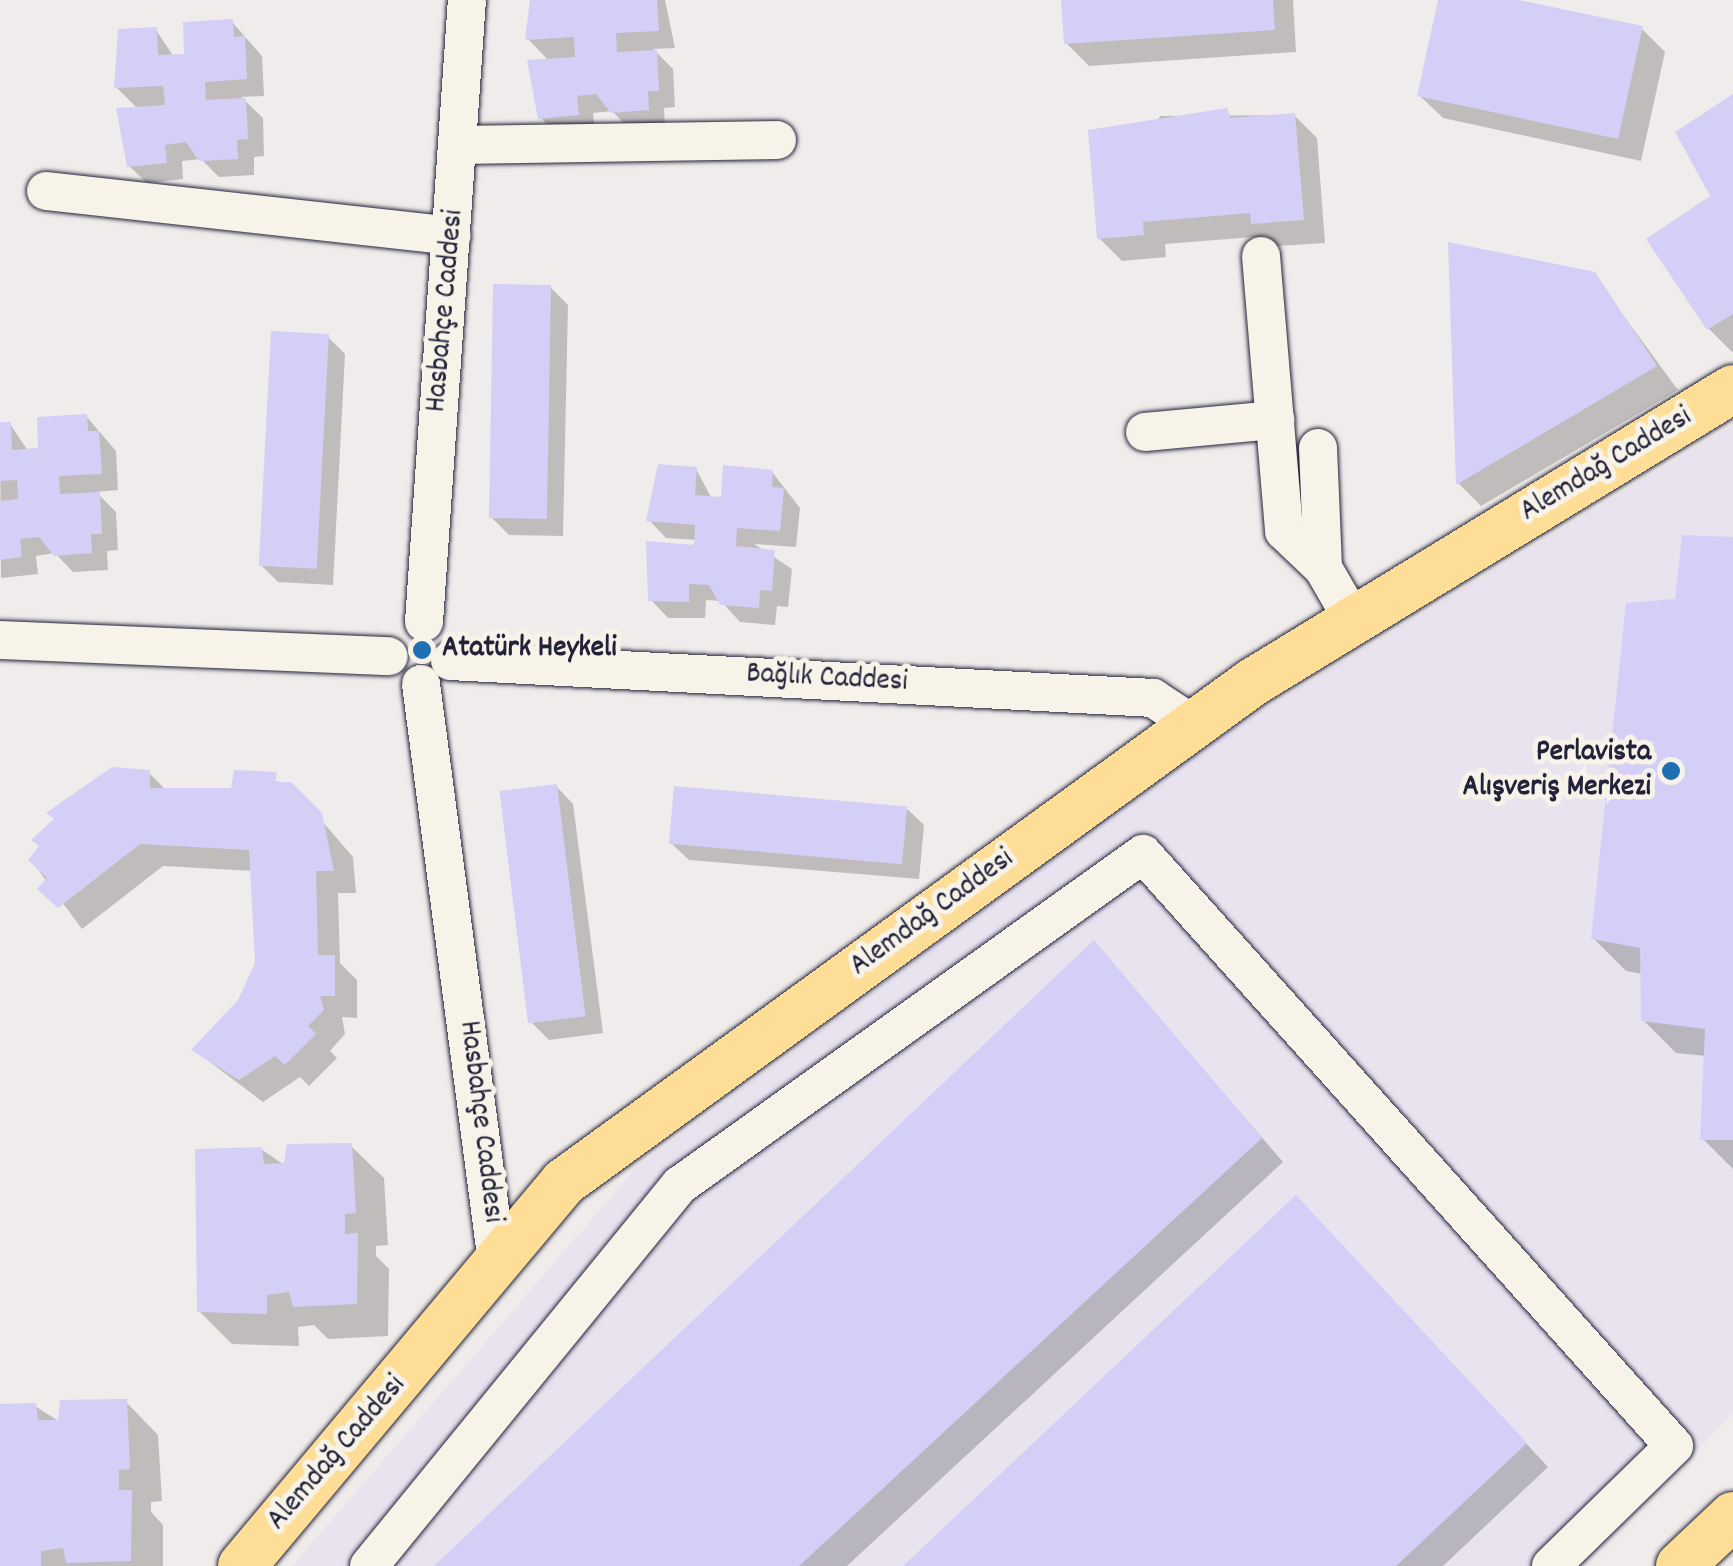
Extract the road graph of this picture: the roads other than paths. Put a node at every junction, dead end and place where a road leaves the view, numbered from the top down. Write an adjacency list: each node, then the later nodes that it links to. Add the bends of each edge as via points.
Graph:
1 (467, 0): 3 (street, Hasbahçe Caddesi)
2 (778, 140): 3 (street)
3 (462, 145): 5 (street, Hasbahçe Caddesi)
4 (46, 191): 5 (street)
5 (452, 236): 13 (street, Hasbahçe Caddesi)
6 (1261, 256): 8 (street)
7 (1733, 389): 12 (main road, Alemdağ Caddesi)
8 (1275, 420): 9 (street); 11 (street, via 1284,531)
9 (1145, 432)
10 (1318, 448): 11 (street)
11 (1322, 568): 12 (street)
12 (1353, 620): 17 (main road, Alemdağ Caddesi)
13 (424, 622): 15 (street, via 398,630); 16 (street, via 443,631)
14 (0, 640): 15 (street)
15 (389, 656): 16 (street, via 404,679)
16 (436, 672): 17 (street, Bağlık Caddesi, via 1153,698); 18 (street, Hasbahçe Caddesi)
17 (1194, 725): 18 (main road, Alemdağ Caddesi, via 564,1182)
18 (497, 1264): 20 (main road, Alemdağ Caddesi)
19 (1733, 1516): 23 (main road)
20 (242, 1566)
21 (369, 1566): 22 (street, via 680,1185 1143,854 1674,1446)
22 (1551, 1566)
23 (1680, 1566)

